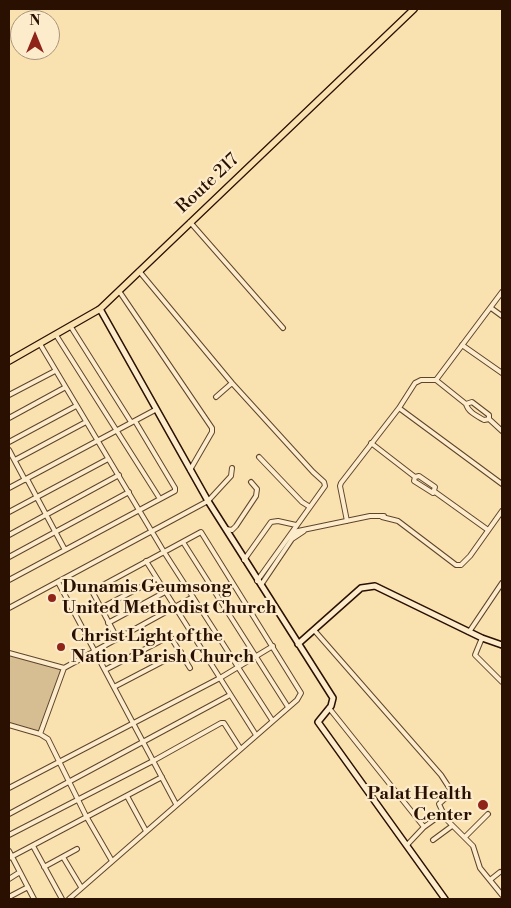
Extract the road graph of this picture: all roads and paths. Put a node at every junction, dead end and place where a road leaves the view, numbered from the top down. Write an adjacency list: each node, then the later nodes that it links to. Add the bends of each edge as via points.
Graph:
1 (414, 9): 2 (main road, Route 217)
2 (190, 222): 3 (main road, Route 217); 10 (street)
3 (139, 271): 4 (main road, Route 217); 18 (street)
4 (119, 291): 7 (main road, Route 217); 40 (street, via 212,428)
5 (502, 292): 6 (street)
6 (491, 308): 8 (street); 13 (street)
7 (100, 309): 9 (main road, Route 217); 25 (street)
8 (502, 316)
9 (71, 326): 11 (main road, Route 217); 29 (street)
10 (283, 328)
11 (56, 335): 12 (main road, Route 217); 30 (street)
12 (40, 344): 14 (main road, Route 217); 15 (street)
13 (462, 345): 16 (street); 17 (street)
14 (9, 361)
15 (54, 371): 19 (street); 20 (street)
16 (502, 374)
17 (436, 380): 22 (street); 24 (street, via 415,383)
18 (232, 383): 21 (street); 52 (street, via 324,482 325,486)
19 (64, 388): 23 (street); 26 (street)
20 (9, 395)
21 (216, 396)
22 (466, 404): 27 (street, via 478,417); 27 (street, via 472,402 489,415)
23 (76, 406): 28 (street); 33 (street)
24 (399, 408): 34 (street); 45 (street)
25 (155, 410): 29 (street); 40 (street)
26 (9, 418)
27 (489, 419): 31 (street)
28 (86, 422): 32 (street); 38 (street)
29 (133, 422): 30 (street); 50 (street, via 175,488)
30 (116, 430): 32 (street); 50 (street)
31 (502, 431)
32 (98, 440): 37 (street); 43 (street)
33 (9, 442)
34 (371, 444): 42 (street); 57 (street, via 340,486)
35 (9, 450): 38 (street)
36 (259, 457): 52 (street)
37 (108, 459): 41 (street); 49 (street)
38 (14, 460): 43 (street)
39 (232, 468): 51 (street, via 231,476)
40 (190, 470): 51 (street)
41 (118, 475): 47 (street); 56 (street)
42 (415, 477): 48 (street, via 419,476 435,487); 48 (street, via 414,481 430,493)
43 (26, 479): 46 (street); 49 (street)
44 (251, 482): 59 (street, via 257,489 256,496 236,526)
45 (502, 484)
46 (9, 488)
47 (129, 492): 53 (street); 62 (street)
48 (435, 492): 60 (street)
49 (37, 498): 55 (street); 56 (street)
50 (160, 499): 53 (street)
51 (208, 501): 59 (street); 61 (street)
52 (310, 507): 58 (street)
53 (140, 509): 61 (street); 65 (street)
54 (502, 511): 60 (street)
55 (9, 512)
56 (47, 515): 62 (street); 63 (street)
57 (347, 521): 60 (street, via 370,516 391,518 456,565 464,563); 73 (street, via 304,530 292,539)
58 (296, 525): 68 (street, via 278,520 271,522); 73 (street)
59 (226, 530): 68 (street)
60 (488, 530)
61 (152, 531): 66 (street); 72 (street)
62 (56, 532): 65 (street); 67 (street)
63 (9, 535)
64 (184, 542): 66 (street); 87 (street, via 201,532); 91 (street)
65 (65, 550): 71 (street)
66 (164, 552): 69 (street); 76 (street)
67 (9, 557)
68 (244, 560): 73 (street)
69 (146, 561): 70 (street); 78 (street, via 93,590)
70 (156, 579): 75 (street); 78 (street)
71 (9, 580)
72 (58, 582): 77 (street); 88 (street)
73 (258, 583): 85 (street)
74 (502, 583): 82 (street)
75 (165, 592): 79 (street); 80 (street)
76 (194, 597): 79 (street); 94 (street)
77 (9, 608)
78 (100, 608): 80 (street)
79 (176, 608): 83 (street); 96 (street)
80 (108, 623): 83 (street)
81 (314, 630): 82 (street, via 352,594 375,586); 85 (street); 118 (street, via 446,783 452,792 439,804)
82 (469, 632): 84 (street)
83 (117, 638): 88 (street)
84 (482, 638): 86 (street); 97 (street, via 475,656)
85 (298, 644): 101 (street, via 333,698)
86 (502, 645)
87 (273, 646): 91 (street); 100 (street, via 301,693)
88 (95, 650): 92 (street); 95 (street)
89 (181, 652): 93 (street); 95 (street, via 170,636); 98 (street)
90 (9, 653): 92 (street)
91 (257, 656): 94 (street); 100 (street)
92 (64, 668): 105 (street)
93 (190, 668)
94 (238, 668): 96 (street); 102 (street)
95 (105, 670): 98 (street)
96 (220, 678): 99 (street); 103 (street)
97 (502, 682)
98 (114, 688): 103 (street)
99 (230, 695): 106 (street); 107 (street)
100 (288, 707): 102 (street)
101 (329, 708): 122 (street); 127 (street, via 318,722)
102 (272, 720): 106 (street)
103 (133, 723): 107 (street); 109 (street)
104 (9, 725): 105 (street)
105 (40, 734): 109 (street, via 48,739)
106 (256, 735): 108 (street)
107 (143, 742): 110 (street); 112 (street)
108 (240, 748): 110 (street, via 223,723); 116 (street)
109 (59, 761): 112 (street); 113 (street)
110 (153, 762): 111 (street); 115 (street)
111 (162, 777): 114 (street); 116 (street)
112 (69, 782): 115 (street); 117 (street)
113 (9, 788)
114 (127, 796): 120 (street); 123 (street)
115 (78, 800): 120 (street); 124 (street)
116 (176, 804): 123 (street)
117 (9, 814)
118 (442, 814): 121 (street); 122 (street)
119 (488, 814): 125 (street)
120 (86, 816): 128 (street); 133 (street)
121 (452, 826): 125 (street); 126 (street)
122 (424, 827): 127 (street)
123 (146, 831): 133 (street)
124 (9, 835)
125 (464, 837): 138 (street)
126 (433, 840)
127 (407, 845): 146 (street)
128 (33, 846): 132 (street); 134 (street)
129 (78, 850): 131 (street)
130 (9, 851): 132 (street)
131 (63, 857): 134 (street); 140 (street)
132 (10, 858): 135 (street)
133 (112, 861): 140 (street)
134 (44, 867): 144 (street)
135 (20, 872): 137 (street); 139 (street)
136 (500, 872): 138 (street)
137 (9, 878)
138 (490, 880): 141 (street)
139 (28, 887): 142 (street); 143 (street)
140 (81, 888): 145 (street)
141 (502, 895)
142 (9, 897)
143 (34, 899)
144 (62, 899)
145 (68, 899)
146 (445, 899)

